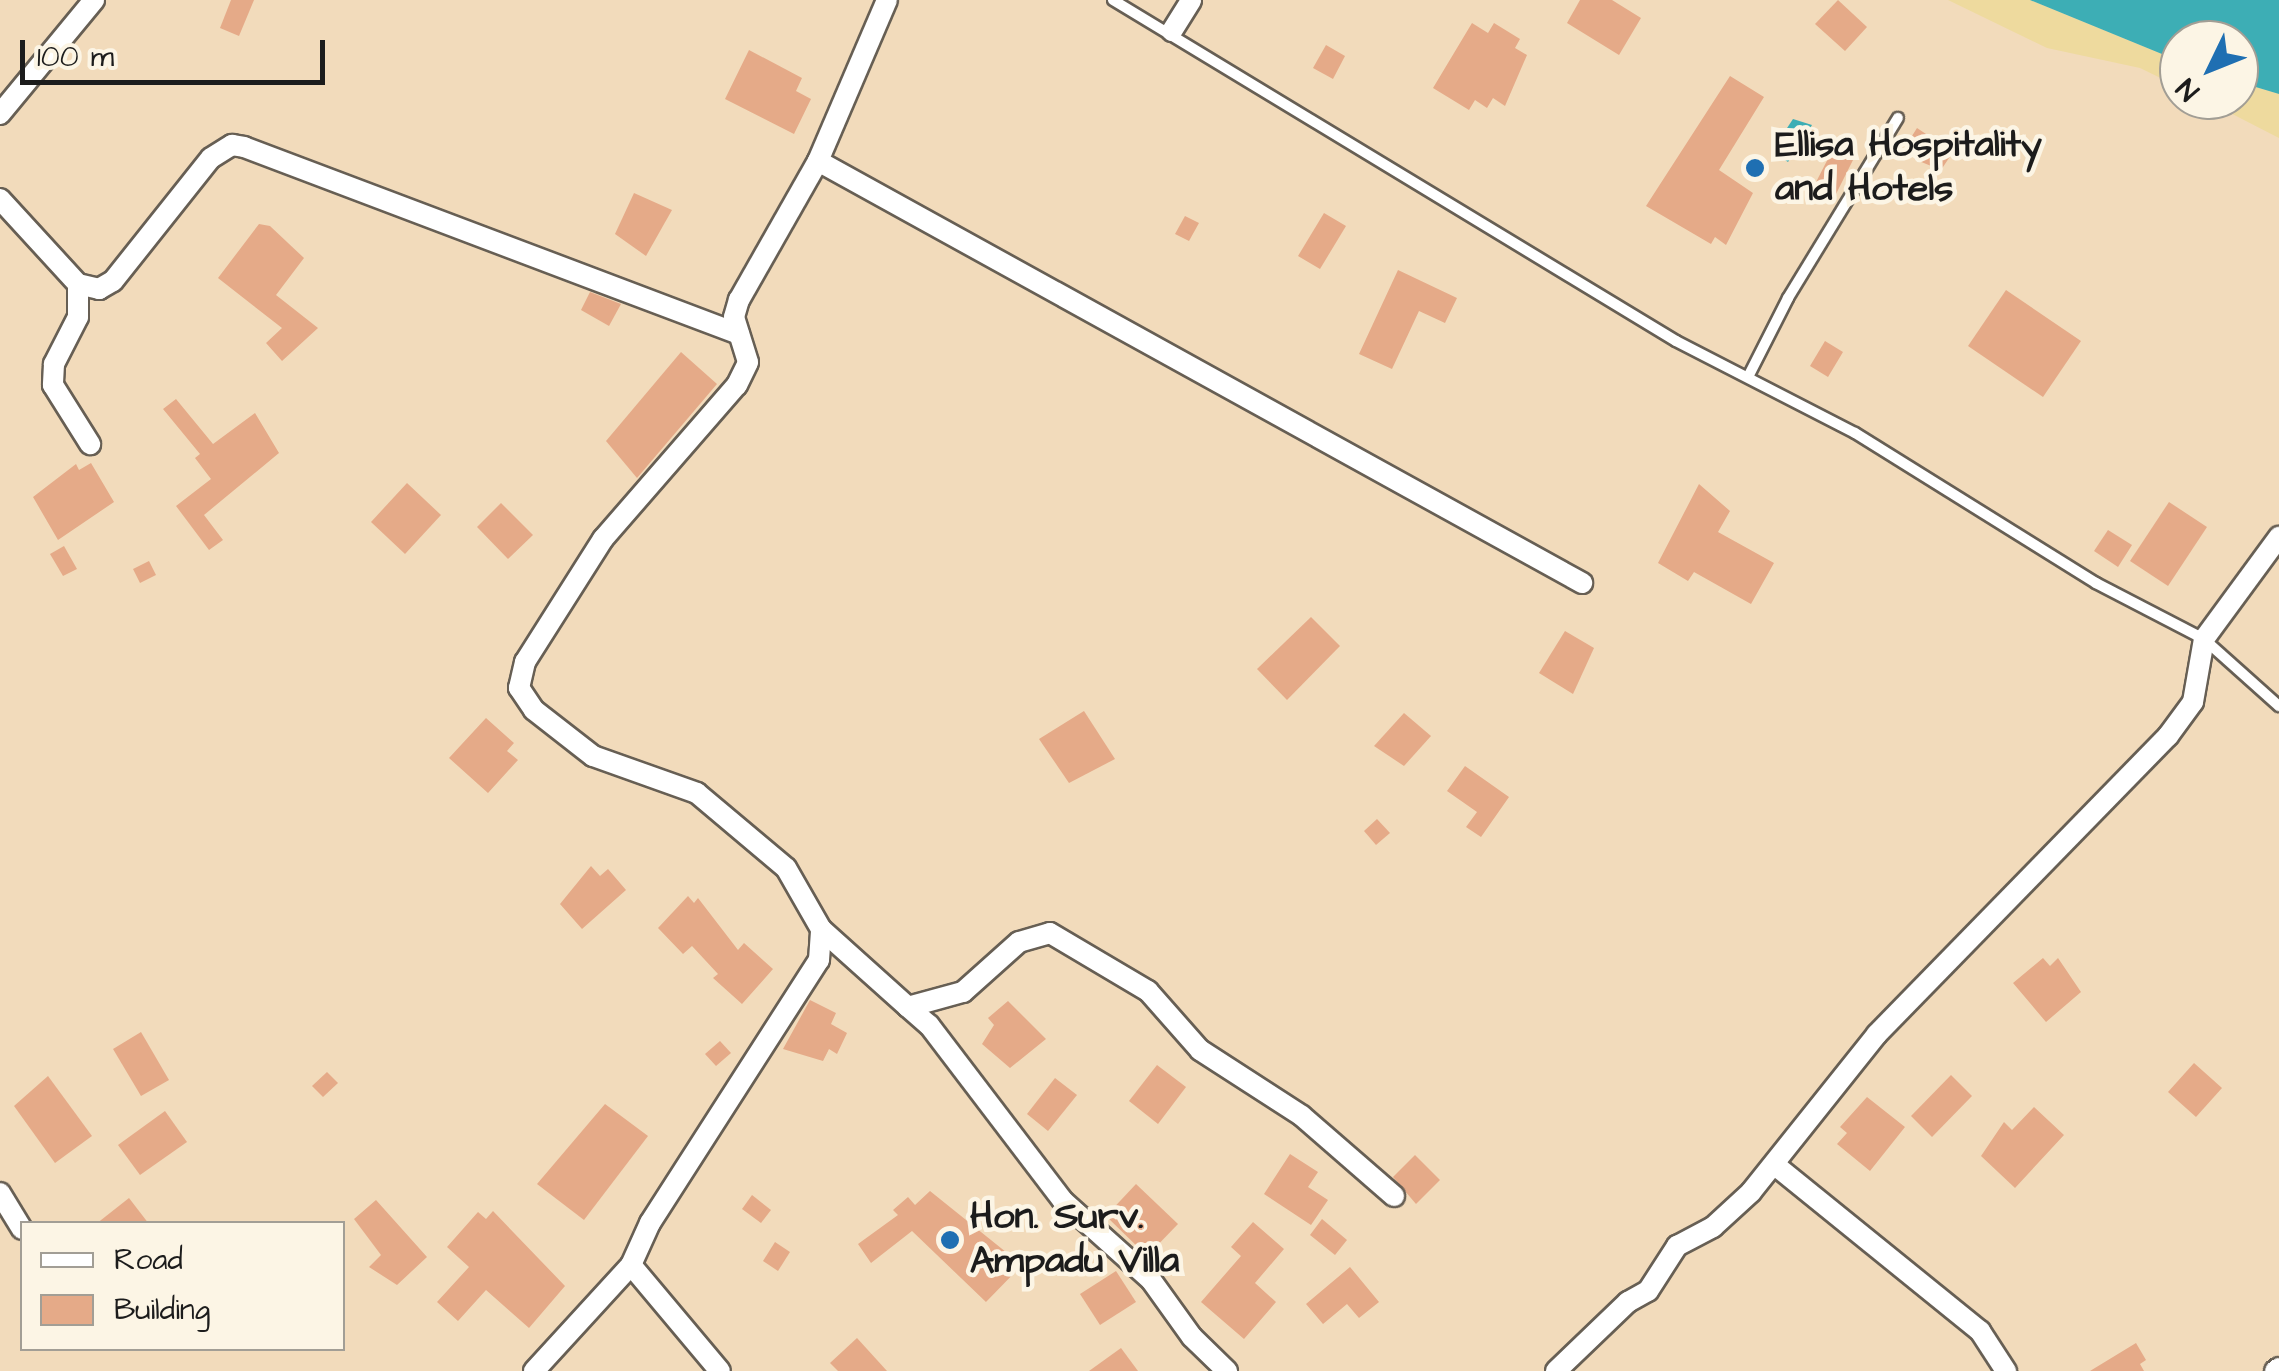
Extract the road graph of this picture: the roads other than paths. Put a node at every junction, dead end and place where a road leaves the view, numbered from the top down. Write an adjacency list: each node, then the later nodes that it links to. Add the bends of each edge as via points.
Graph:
1 (94, 0): 6 (street)
2 (886, 0): 8 (street)
3 (1113, 0): 5 (lane)
4 (1190, 0): 5 (street)
5 (1172, 31): 12 (lane, via 1428,192)
6 (0, 114)
7 (1898, 118): 12 (lane, via 1788,298)
8 (818, 161): 11 (street, via 740,300); 15 (street)
9 (0, 198): 10 (street)
10 (78, 284): 11 (street, via 99,289 112,282 211,158 232,145); 13 (street, via 78,317 54,364 53,385)
11 (739, 334): 18 (street, via 748,362 737,385 603,539 525,662 520,688 534,710 593,756 697,793 746,832 786,868)
12 (1748, 378): 16 (lane, via 1855,433 2096,582)
13 (90, 444)
14 (2279, 538): 16 (street)
15 (1582, 583)
16 (2204, 639): 17 (lane); 20 (street, via 2193,702 2168,736 1877,1034)
17 (2279, 706)
18 (822, 929): 19 (street); 24 (street, via 819,960 650,1224)
19 (908, 1008): 22 (street, via 962,992 1019,942 1050,933 1148,991 1200,1050 1302,1116); 27 (street, via 929,1025 1063,1201 1151,1280 1192,1337)
20 (1775, 1165): 28 (street, via 1713,1227 1677,1246 1648,1291); 29 (street, via 1980,1331)
21 (0, 1193): 23 (street)
22 (1394, 1196)
23 (20, 1226)
24 (631, 1265): 25 (street); 26 (street)
25 (534, 1371)
26 (720, 1371)
27 (1228, 1371)
28 (1556, 1371)
29 (2006, 1371)

